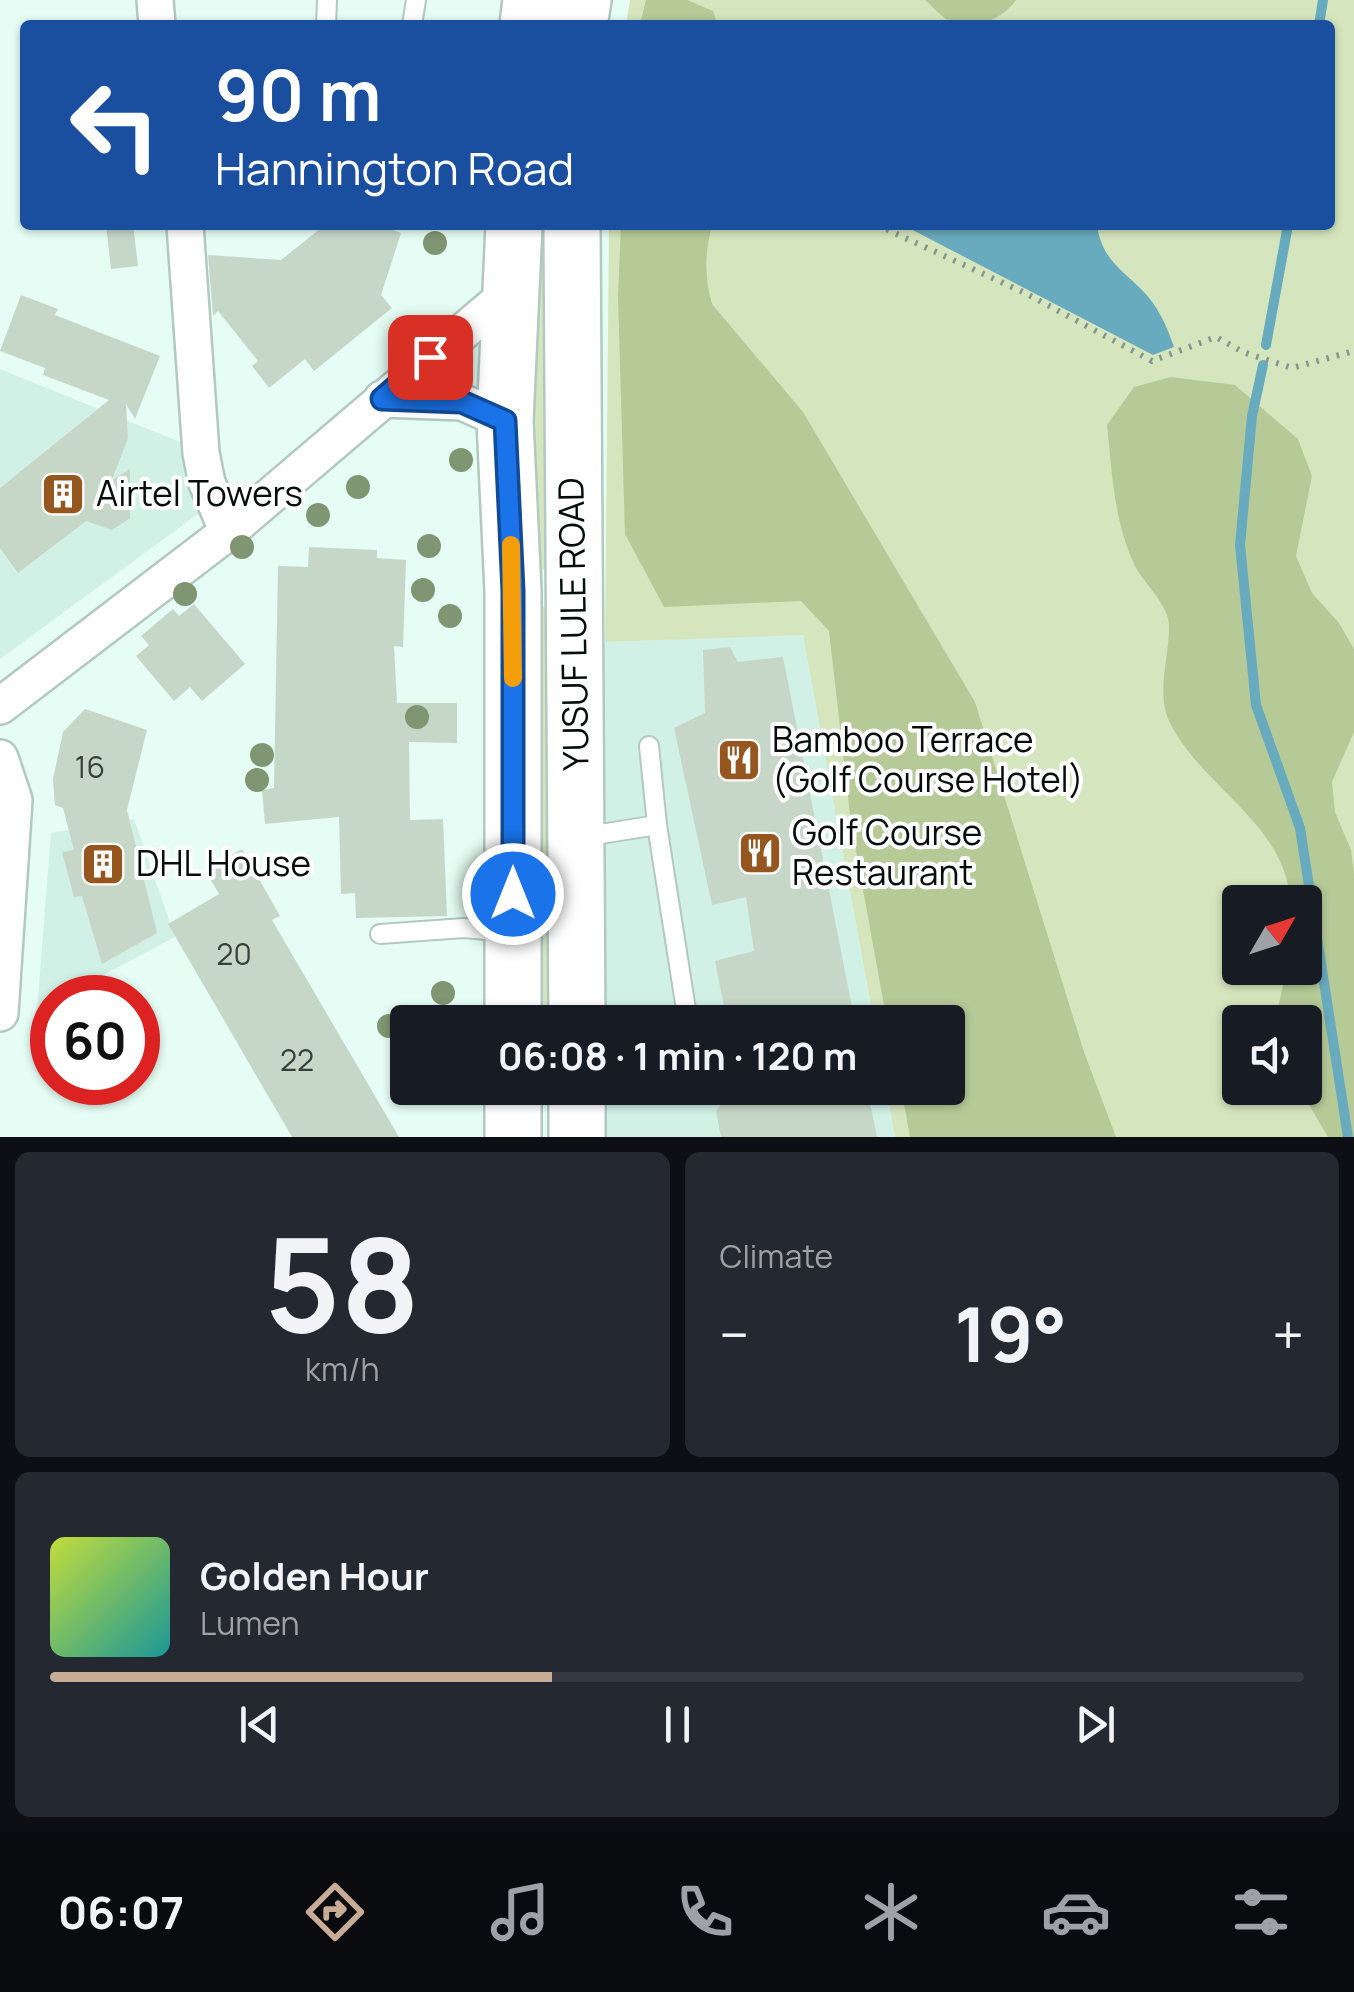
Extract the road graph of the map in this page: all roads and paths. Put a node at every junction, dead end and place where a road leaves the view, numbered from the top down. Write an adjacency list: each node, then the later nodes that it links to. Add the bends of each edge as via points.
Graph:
1 (185, 230): 9 (street, via 201,452 206,483)
2 (514, 230): 5 (main road, YUSUF LULE ROAD)
3 (572, 230): 10 (main road, YUSUF LULE ROAD)
4 (888, 230): 6 (path, via 1152,362 1216,337 1292,368)
5 (512, 290): 7 (street); 8 (main road, YUSUF LULE ROAD)
6 (1354, 351)
7 (382, 399): 8 (street, via 462,402); 9 (street)
8 (505, 421): 11 (main road, YUSUF LULE ROAD)
9 (228, 532): 12 (street)
10 (572, 586): 11 (main road); 16 (main road, YUSUF LULE ROAD)
11 (513, 591): 17 (main road, YUSUF LULE ROAD)
12 (0, 706)
13 (649, 746): 15 (lane)
14 (0, 758): 22 (street, via 14,800)
15 (656, 825): 16 (lane); 21 (lane)
16 (576, 838): 20 (main road, YUSUF LULE ROAD)
17 (513, 932): 18 (lane); 19 (main road, YUSUF LULE ROAD)
18 (380, 934)
19 (513, 1005)
20 (576, 1005)
21 (685, 1005)
22 (0, 1013)
23 (513, 1105): 25 (main road)
24 (577, 1105): 26 (main road)
25 (513, 1137)
26 (577, 1137)

